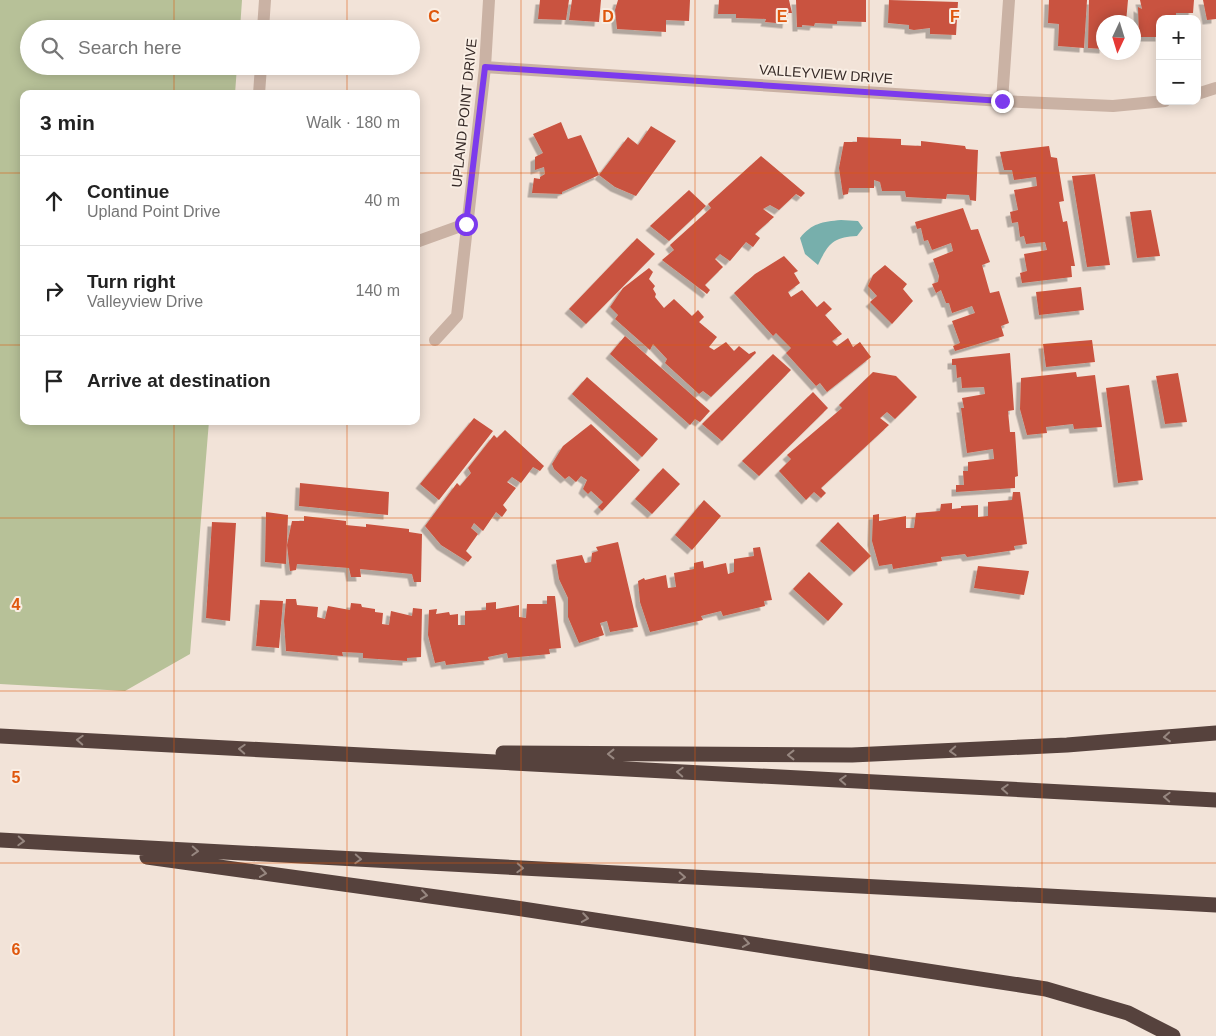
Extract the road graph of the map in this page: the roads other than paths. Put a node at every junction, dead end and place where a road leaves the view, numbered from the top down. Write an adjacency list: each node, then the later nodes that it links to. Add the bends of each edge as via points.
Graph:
1 (265, 0): 4 (street)
2 (489, 0): 5 (street, UPLAND POINT DRIVE)
3 (1009, 0): 10 (street)
4 (264, 20)
5 (485, 67): 10 (street, VALLEYVIEW DRIVE); 12 (street, UPLAND POINT DRIVE)
6 (260, 75): 8 (street)
7 (1216, 88): 9 (street)
8 (259, 90)
9 (1201, 93)
10 (1002, 101): 11 (street, VALLEYVIEW DRIVE, via 1113,106)
11 (1156, 102)
12 (466, 224): 13 (street); 14 (street, UPLAND POINT DRIVE, via 457,316)
13 (420, 241)
14 (435, 340)
15 (1216, 733): 17 (highway, one-way to 17, via 1067,745 852,755)
16 (0, 736): 17 (highway, one-way to 16)
17 (290, 752): 18 (highway, one-way to 17)
18 (1216, 800)
19 (0, 840): 20 (highway, one-way to 20)
20 (42, 842): 21 (highway, one-way to 21); 22 (highway, one-way to 22, via 516,908 1046,988 1128,1013)
21 (1216, 905)
22 (1173, 1036)

